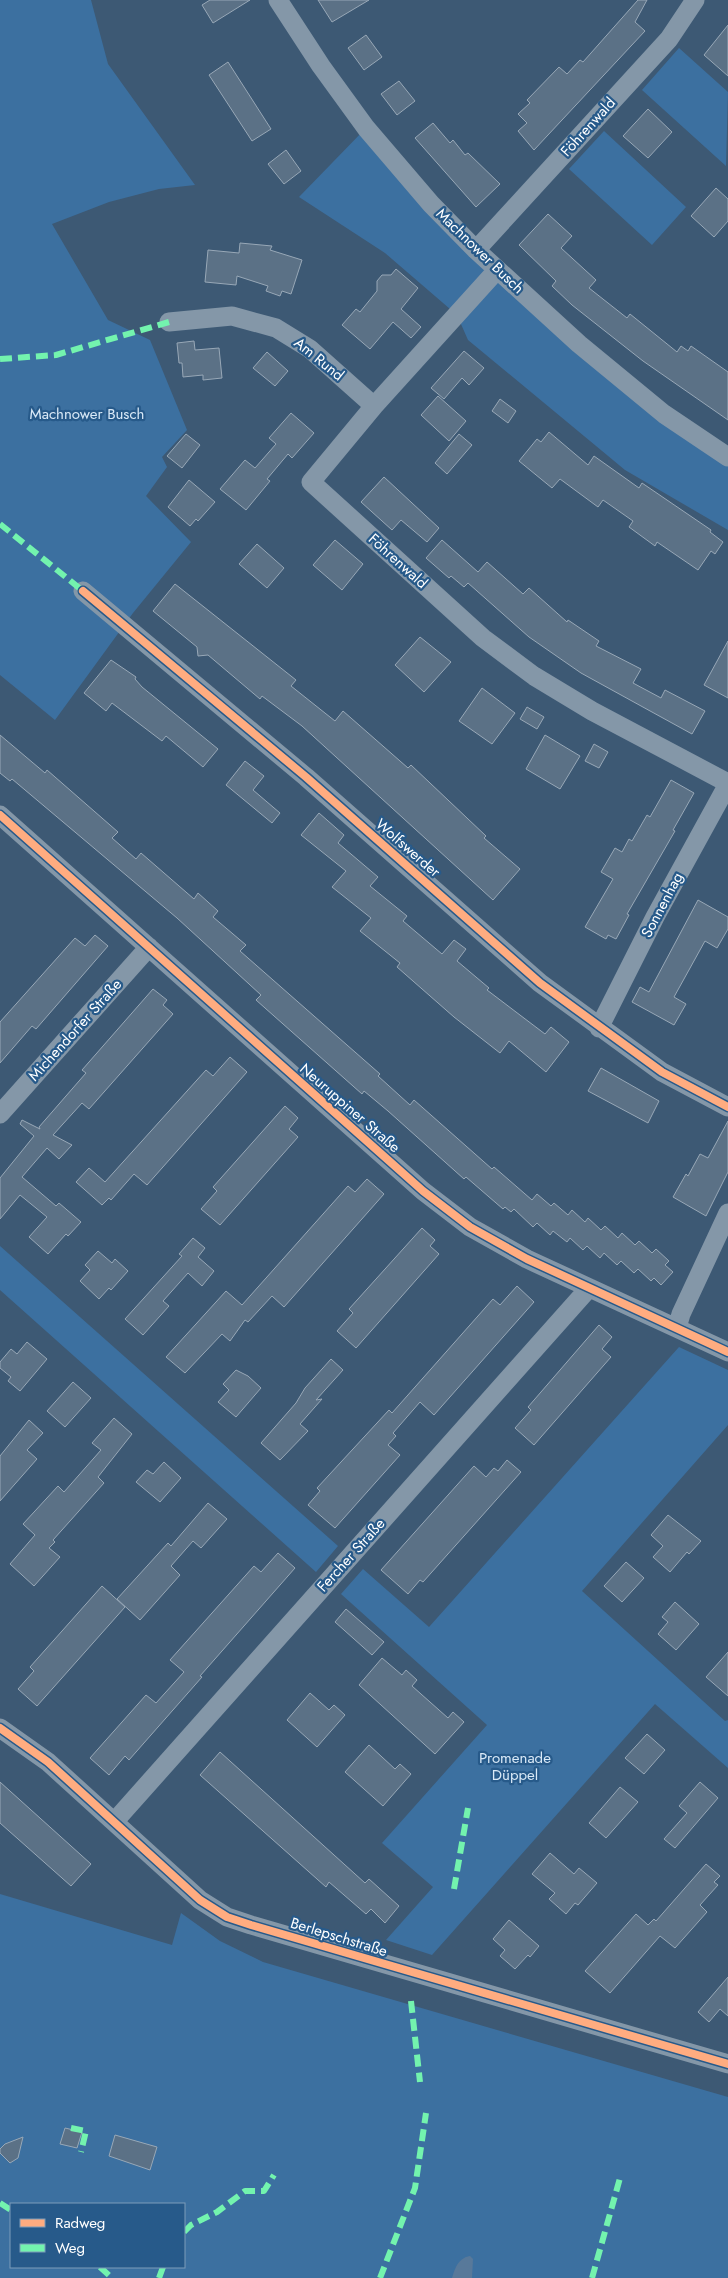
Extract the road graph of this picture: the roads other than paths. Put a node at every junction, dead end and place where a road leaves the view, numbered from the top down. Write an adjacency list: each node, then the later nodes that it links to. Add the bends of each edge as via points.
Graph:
1 (278, 0): 3 (street, Machnower Busch, via 366,128)
2 (695, 0): 3 (street, Föhrenwald, via 669,39)
3 (476, 250): 4 (street, Machnower Busch)
4 (497, 270): 6 (street, Föhrenwald); 7 (street, Machnower Busch, via 664,414)
5 (169, 322): 6 (street, Am Rund, via 232,316 276,328 310,349)
6 (374, 406): 9 (street, Föhrenwald, via 311,482 482,638 534,676)
7 (728, 457)
8 (84, 590): 12 (street, Wolfswerder, via 306,777 540,983)
9 (728, 784): 12 (street, Sonnenhag)
10 (0, 815): 11 (street, Neuruppiner Straße)
11 (149, 947): 14 (street, Michendorfer Straße); 16 (street, Neuruppiner Straße, via 430,1197 470,1227 526,1259)
12 (599, 1028): 13 (street, Wolfswerder, via 662,1072)
13 (728, 1107)
14 (0, 1114)
15 (728, 1213): 17 (street)
16 (589, 1288): 17 (street, Neuruppiner Straße); 20 (street, Fercher Straße)
17 (677, 1328): 18 (street, Neuruppiner Straße)
18 (728, 1352)
19 (0, 1728): 20 (street, Berlepschstraße, via 48,1762)
20 (114, 1822): 21 (street, Berlepschstraße, via 200,1900 227,1917)
21 (728, 2064)

